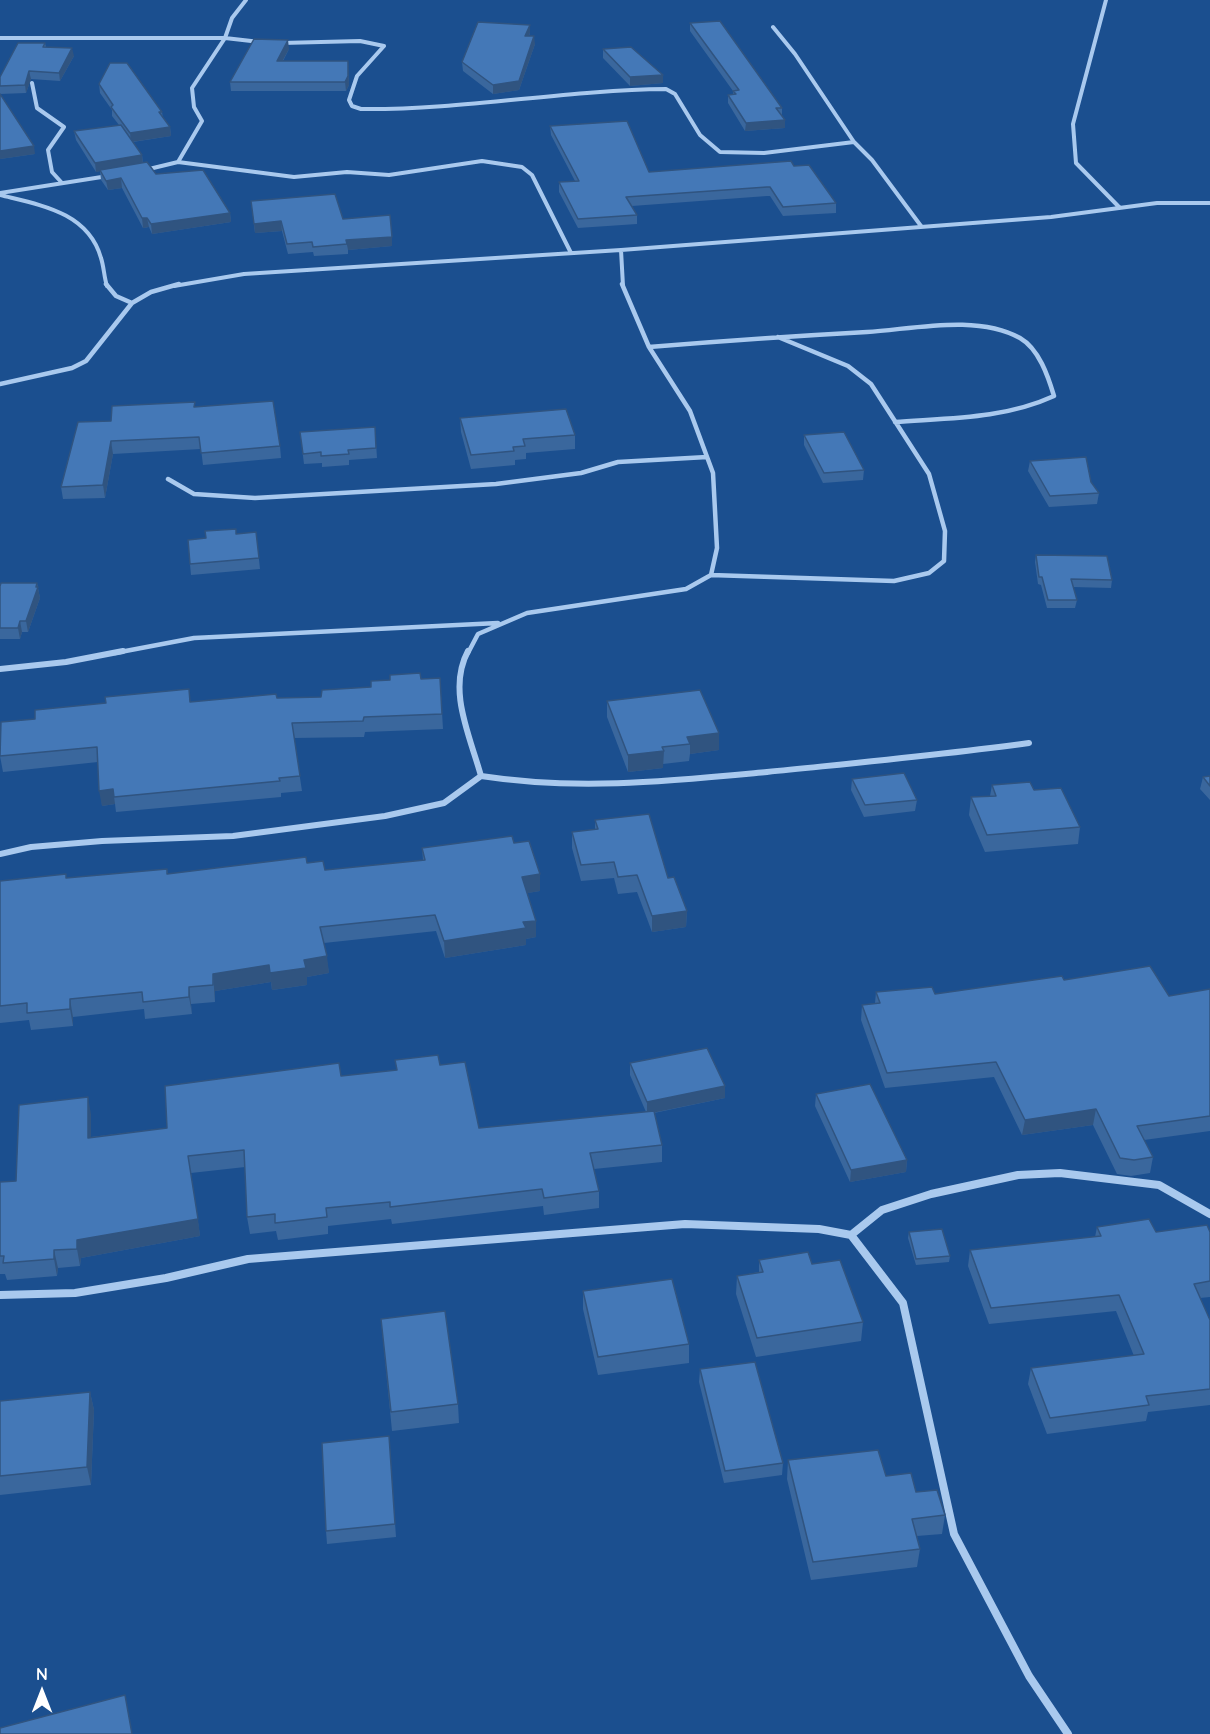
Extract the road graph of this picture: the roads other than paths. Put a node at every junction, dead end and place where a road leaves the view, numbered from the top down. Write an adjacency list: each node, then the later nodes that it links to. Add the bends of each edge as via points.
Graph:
1 (246, 0): 5 (street, via 232,18)
2 (1106, 0): 16 (street, via 1072,124 1076,163)
3 (773, 27): 9 (street)
4 (0, 38): 5 (street)
5 (225, 38): 6 (street); 10 (street, via 192,88 194,107 202,121)
6 (266, 42)
7 (276, 43): 9 (street, via 360,41 384,46 353,83 349,100 361,109 467,106 502,99 666,89 675,94 707,143 721,153)
8 (32, 83): 13 (street, via 33,103 64,127 48,150 52,172)
9 (855, 142): 17 (street)
10 (178, 162): 11 (street); 19 (street, via 294,177 347,172 389,175 482,160 505,163 522,167 532,175)
11 (138, 171)
12 (117, 174): 13 (street)
13 (62, 183): 14 (street)
14 (0, 194): 20 (street, via 72,217 94,242 106,285 116,296)
15 (1210, 203): 16 (street)
16 (1120, 208): 17 (street)
17 (921, 226): 18 (street)
18 (621, 250): 19 (street); 22 (street, via 621,281)
19 (571, 253): 20 (street, via 244,274 180,284 151,292)
20 (132, 303): 23 (street, via 86,361 72,368)
21 (776, 336): 22 (street); 24 (street, via 861,374); 24 (street, via 936,328 998,330 1021,339 1034,353 1054,396 1007,411)
22 (649, 347): 25 (street, via 690,411)
23 (0, 384)
24 (895, 422): 27 (street, via 929,474 945,531 944,561 929,573 894,581)
25 (707, 457): 26 (street, via 618,462 581,472 496,484 255,498 194,494); 27 (street, via 712,472 717,548)
26 (168, 479)
27 (711, 575): 28 (street, via 686,588 527,613)
28 (502, 623): 29 (street, via 194,638 66,662); 31 (street, via 478,634 463,661 457,690)
29 (0, 669)
30 (1029, 743): 31 (street, via 616,786 521,784)
31 (481, 776): 32 (street, via 444,803 385,816 233,836 102,841 31,847)
32 (0, 854)
33 (1210, 1214): 34 (street, via 1160,1185 1060,1173 1018,1175 931,1194 882,1210)
34 (851, 1235): 35 (street, via 819,1228 685,1224 248,1259 75,1293); 36 (street, via 903,1303 954,1534 1029,1676)
35 (0, 1295)
36 (1068, 1734)

